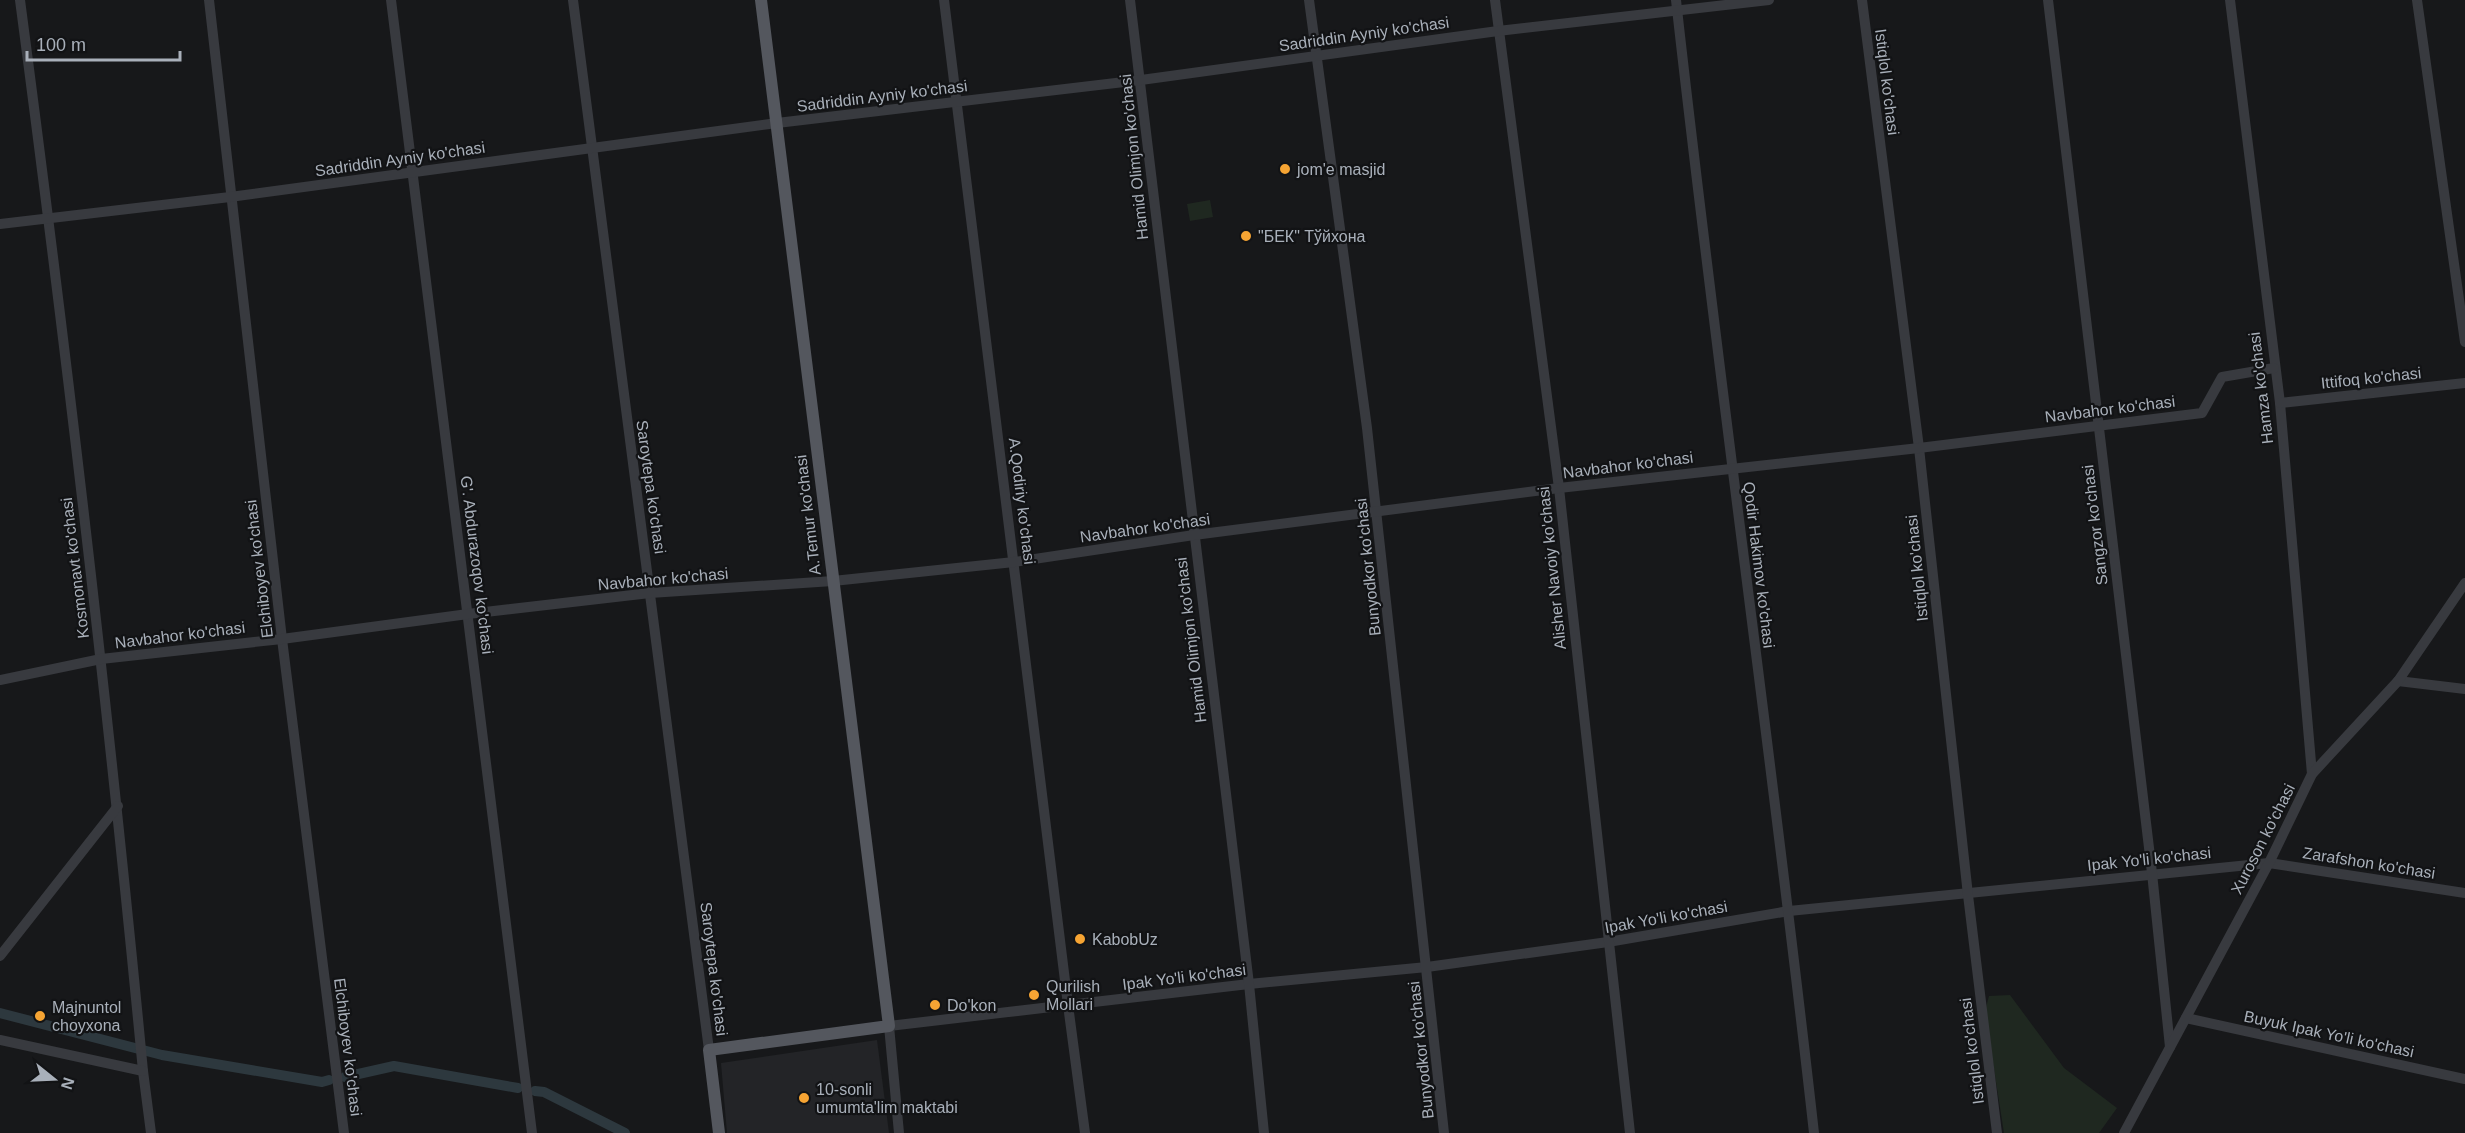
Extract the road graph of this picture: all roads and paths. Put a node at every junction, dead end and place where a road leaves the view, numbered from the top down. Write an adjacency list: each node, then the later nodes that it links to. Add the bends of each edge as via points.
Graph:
1 (20, 0): 24 (street, Kosmonavt ko'chasi)
2 (208, 0): 23 (street, Elchiboyev ko'chasi)
3 (391, 0): 22 (street, G'. Abdurazoqov ko'chasi)
4 (573, 0): 21 (street, Saroytepa ko'chasi)
5 (761, 0): 20 (main road, A.Temur ko'chasi)
6 (944, 0): 19 (street, A.Qodiriy ko'chasi)
7 (1130, 0): 18 (street, Hamid Olimjon ko'chasi)
8 (1309, 0): 17 (street, Bunyodkor ko'chasi)
9 (1495, 0): 16 (street, Alisher Navoiy ko'chasi)
10 (1769, 0): 15 (street, Sadriddin Ayniy ko'chasi)
11 (1862, 0): 31 (street, Istiqlol ko'chasi)
12 (2048, 0): 30 (street, Sangzor ko'chasi)
13 (2230, 0): 27 (street, Hamza ko'chasi)
14 (2417, 0): 26 (street)
15 (1677, 6): 16 (street, Sadriddin Ayniy ko'chasi); 32 (street, Qodir Hakimov ko'chasi)
16 (1498, 31): 17 (street, Sadriddin Ayniy ko'chasi); 33 (street, Alisher Navoiy ko'chasi)
17 (1316, 55): 18 (street, Sadriddin Ayniy ko'chasi); 34 (street, Bunyodkor ko'chasi)
18 (1141, 80): 19 (street, Sadriddin Ayniy ko'chasi); 35 (street, Hamid Olimjon ko'chasi)
19 (958, 102): 20 (street, Sadriddin Ayniy ko'chasi); 36 (street, A.Qodiriy ko'chasi)
20 (777, 123): 21 (street, Sadriddin Ayniy ko'chasi); 37 (main road, A.Temur ko'chasi)
21 (591, 149): 22 (street, Sadriddin Ayniy ko'chasi); 39 (street, Saroytepa ko'chasi)
22 (412, 173): 23 (street, Sadriddin Ayniy ko'chasi); 40 (street, G'. Abdurazoqov ko'chasi)
23 (230, 197): 24 (street, Sadriddin Ayniy ko'chasi); 41 (street, Elchiboyev ko'chasi)
24 (49, 218): 25 (street, Sadriddin Ayniy ko'chasi); 42 (street, Kosmonavt ko'chasi)
25 (0, 224)
26 (2465, 342)
27 (2274, 368): 29 (street, Hamza ko'chasi); 30 (street, Navbahor ko'chasi, via 2222,377 2202,413)
28 (2465, 383): 29 (street, Ittifoq ko'chasi)
29 (2280, 403): 46 (street, Hamza ko'chasi)
30 (2098, 425): 31 (street, Navbahor ko'chasi); 49 (street, Sangzor ko'chasi)
31 (1919, 448): 32 (street, Navbahor ko'chasi); 51 (street, Istiqlol ko'chasi)
32 (1731, 467): 33 (street, Navbahor ko'chasi); 52 (street, Qodir Hakimov ko'chasi)
33 (1559, 488): 34 (street, Navbahor ko'chasi); 53 (street, Alisher Navoiy ko'chasi)
34 (1377, 512): 35 (street, Navbahor ko'chasi); 55 (street, Bunyodkor ko'chasi)
35 (1194, 535): 36 (street, Navbahor ko'chasi); 56 (street, Hamid Olimjon ko'chasi)
36 (1014, 562): 37 (street, Navbahor ko'chasi); 57 (street, A.Qodiriy ko'chasi)
37 (833, 581): 39 (street, Navbahor ko'chasi); 59 (main road, A.Temur ko'chasi)
38 (2465, 583): 44 (street, Xuroson ko'chasi)
39 (650, 593): 40 (street, Navbahor ko'chasi); 62 (street, Saroytepa ko'chasi)
40 (468, 614): 41 (street, Navbahor ko'chasi); 67 (street, G'. Abdurazoqov ko'chasi)
41 (282, 639): 42 (street, Navbahor ko'chasi); 66 (street, Elchiboyev ko'chasi)
42 (101, 659): 43 (street, Navbahor ko'chasi); 47 (street, Kosmonavt ko'chasi)
43 (0, 680)
44 (2398, 681): 45 (street); 46 (street, Xuroson ko'chasi)
45 (2465, 689)
46 (2312, 774): 48 (street, Xuroson ko'chasi)
47 (118, 806): 54 (street); 63 (street, Kosmonavt ko'chasi)
48 (2269, 863): 49 (street, Ipak Yo'li ko'chasi); 50 (street, Zarafshon ko'chasi); 58 (street, Xuroson ko'chasi)
49 (2152, 873): 51 (street, Ipak Yo'li ko'chasi); 61 (street, Sangzor ko'chasi)
50 (2465, 893)
51 (1968, 895): 52 (street, Ipak Yo'li ko'chasi); 75 (street, Istiqlol ko'chasi)
52 (1790, 911): 53 (street, Ipak Yo'li ko'chasi); 74 (street, Qodir Hakimov ko'chasi)
53 (1608, 942): 55 (street, Ipak Yo'li ko'chasi); 73 (street, Alisher Navoiy ko'chasi)
54 (0, 956)
55 (1427, 967): 56 (street, Ipak Yo'li ko'chasi); 72 (street, Bunyodkor ko'chasi)
56 (1249, 984): 57 (street, Ipak Yo'li ko'chasi); 71 (street, Hamid Olimjon ko'chasi)
57 (1068, 1005): 59 (street, Ipak Yo'li ko'chasi); 70 (street, A.Qodiriy ko'chasi)
58 (2186, 1018): 61 (street, Xuroson ko'chasi); 64 (street, Buyuk Ipak Yo'li ko'chasi)
59 (889, 1026): 62 (main road); 69 (street)
60 (0, 1040): 63 (street)
61 (2170, 1047): 76 (street, Xuroson ko'chasi)
62 (709, 1050): 68 (main road)
63 (143, 1070): 65 (street, Kosmonavt ko'chasi)
64 (2465, 1079)
65 (151, 1133)
66 (344, 1133)
67 (532, 1133)
68 (719, 1133)
69 (899, 1133)
70 (1085, 1133)
71 (1264, 1133)
72 (1444, 1133)
73 (1630, 1133)
74 (1814, 1133)
75 (1997, 1133)
76 (2124, 1133)

